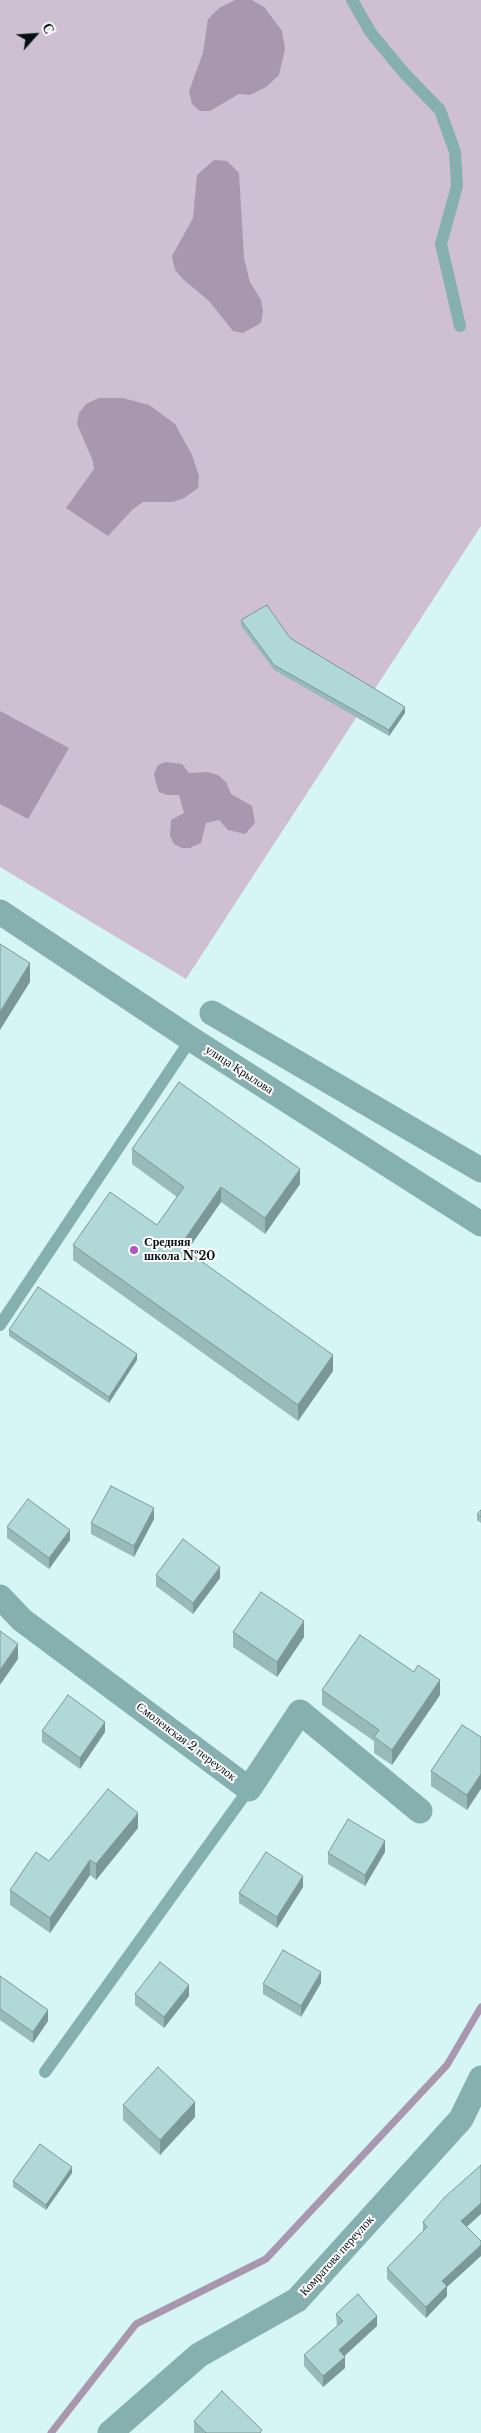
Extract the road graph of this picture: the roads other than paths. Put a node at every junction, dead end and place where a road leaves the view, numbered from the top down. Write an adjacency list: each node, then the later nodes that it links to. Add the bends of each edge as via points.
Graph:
1 (352, 0): 2 (lane, via 370,33 440,110 455,152 457,186 441,244)
2 (460, 326)
3 (0, 912): 5 (street, улица Крылова)
4 (212, 1013): 6 (street)
5 (191, 1039): 7 (street, улица Крылова); 8 (lane)
6 (481, 1170)
7 (481, 1224)
8 (0, 1325)
9 (0, 1597): 10 (street, Смоленская 2 переулок, via 22,1620)
10 (249, 1789): 11 (street, Смоленская 2 переулок, via 300,1712); 12 (lane)
11 (420, 1811)
12 (45, 2072)
13 (481, 2078): 14 (street, Комратова переулок, via 461,2119 297,2300 199,2355)
14 (110, 2433)

